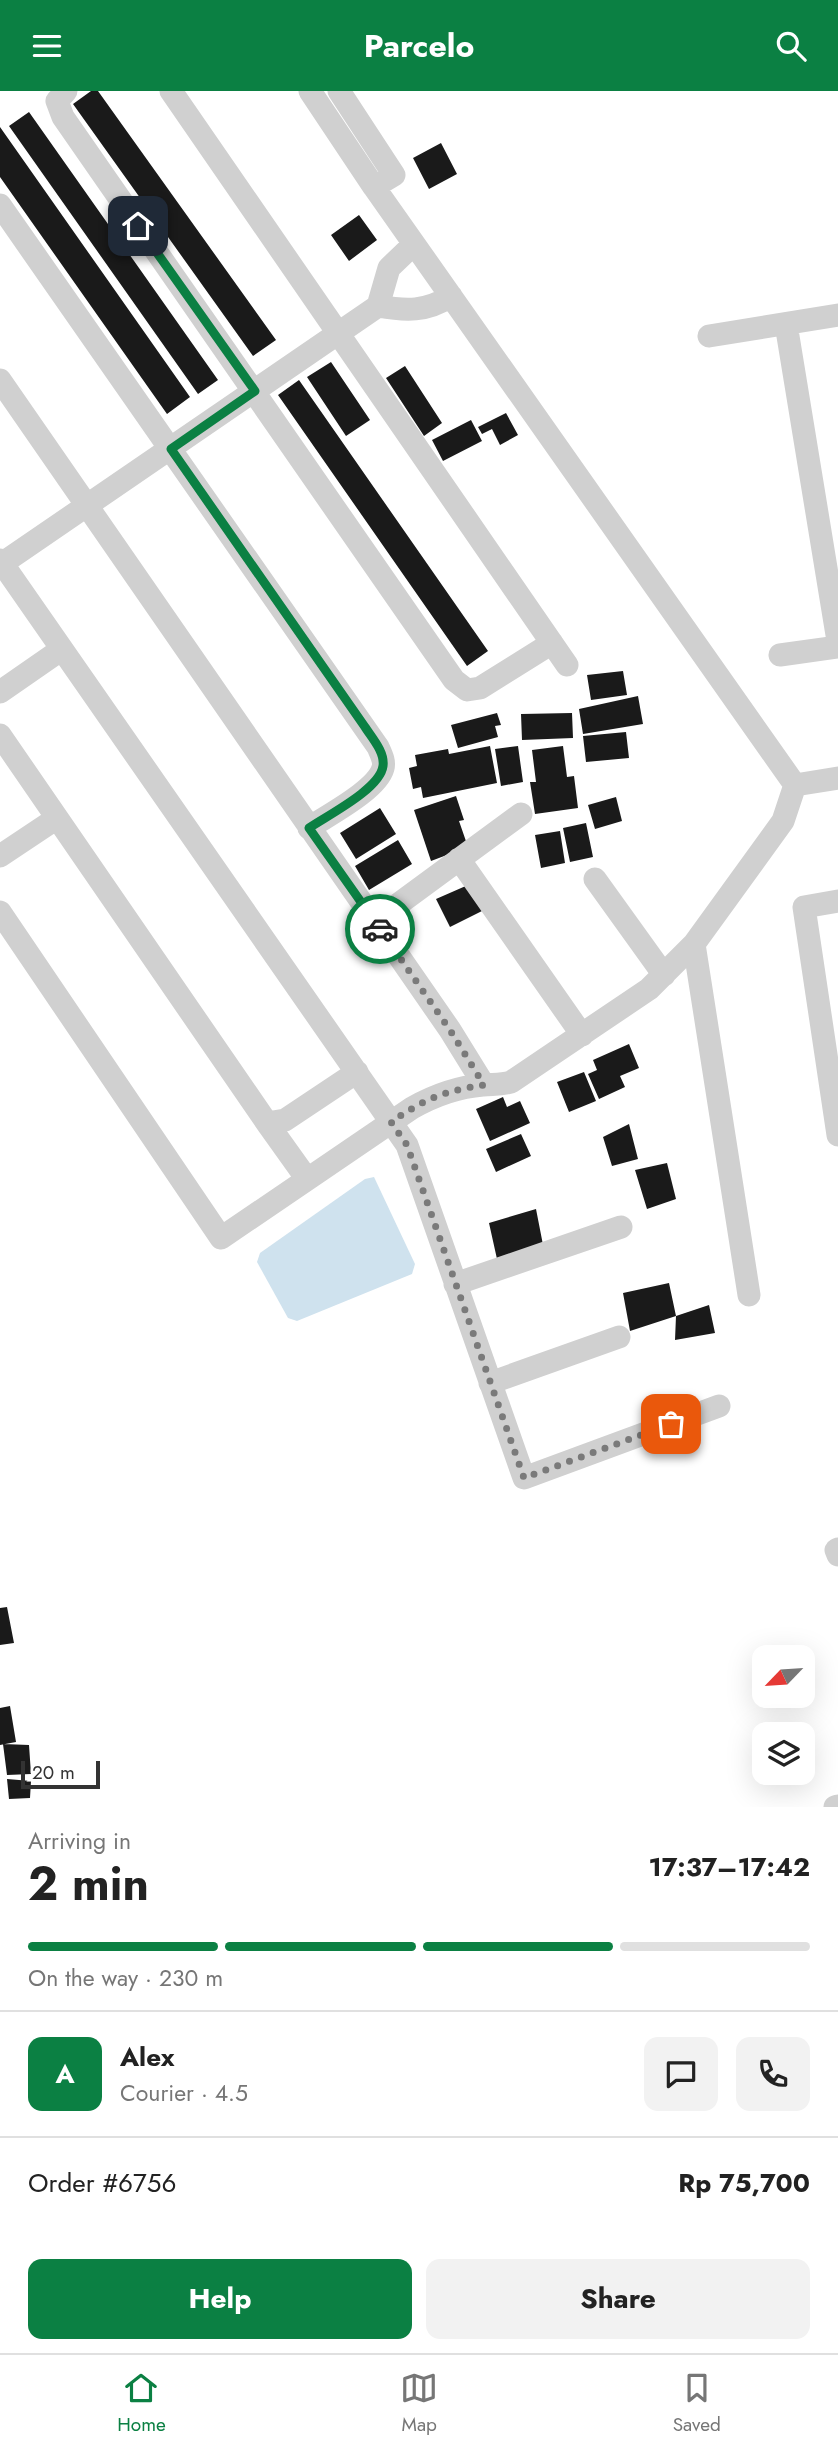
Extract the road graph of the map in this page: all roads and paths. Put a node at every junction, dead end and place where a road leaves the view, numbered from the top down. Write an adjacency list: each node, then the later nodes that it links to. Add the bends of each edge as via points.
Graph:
1 (66, 91): 15 (street, via 57,100 63,117)
2 (171, 91): 12 (street)
3 (310, 91): 5 (street)
4 (339, 91): 5 (street, via 394,175)
5 (374, 187): 7 (street)
6 (0, 205): 16 (street)
7 (414, 244): 8 (street); 9 (street, via 389,268)
8 (451, 296): 9 (street, via 415,310); 28 (street)
9 (378, 306): 12 (street)
10 (838, 315): 11 (street)
11 (786, 324): 13 (street); 19 (street)
12 (339, 334): 15 (street); 20 (street)
13 (709, 336)
14 (0, 380): 17 (street)
15 (255, 391): 16 (street); 20 (street, via 461,687 480,688)
16 (171, 449): 17 (street); 31 (street, via 383,758 374,783)
17 (87, 505): 18 (street); 31 (street)
18 (1, 563): 22 (street)
19 (838, 641)
20 (552, 643): 24 (street)
21 (838, 647): 23 (street)
22 (62, 649): 25 (street); 41 (street)
23 (780, 655)
24 (567, 665)
25 (0, 692)
26 (0, 735): 30 (street)
27 (838, 778): 28 (street)
28 (795, 785): 38 (street, via 783,821)
29 (521, 814): 33 (street)
30 (57, 818): 32 (street); 44 (street)
31 (309, 828): 37 (street)
32 (0, 856)
33 (459, 859): 37 (street); 40 (street)
34 (595, 879): 39 (street)
35 (838, 901): 45 (street, via 804,907)
36 (0, 912): 46 (street, via 221,1238)
37 (374, 922): 42 (street)
38 (694, 944): 39 (street); 49 (street)
39 (664, 975): 40 (street)
40 (582, 1035): 42 (street, via 511,1082)
41 (357, 1072): 43 (street); 44 (street, via 285,1120)
42 (484, 1085): 43 (street, via 436,1095)
43 (391, 1122): 46 (street); 48 (street, via 407,1145)
44 (267, 1123): 46 (street)
45 (838, 1135)
46 (307, 1179)
47 (621, 1227): 48 (street)
48 (455, 1284): 51 (street)
49 (749, 1295)
50 (619, 1337): 51 (street)
51 (490, 1383): 52 (street, via 524,1478)
52 (719, 1406)
53 (838, 1549): 54 (street)
54 (838, 1555)

